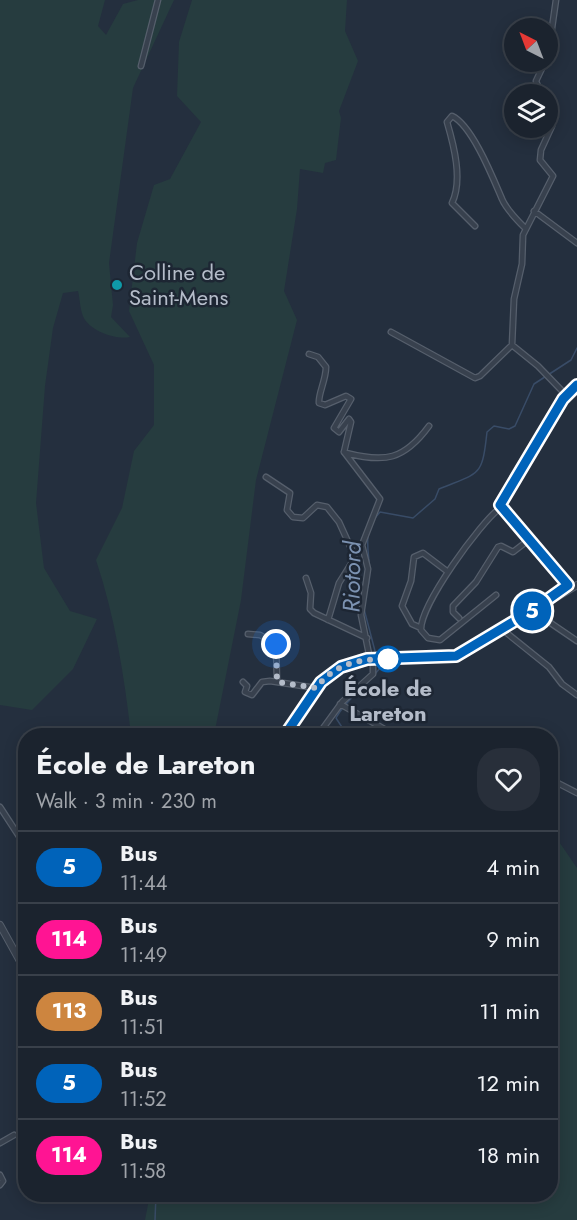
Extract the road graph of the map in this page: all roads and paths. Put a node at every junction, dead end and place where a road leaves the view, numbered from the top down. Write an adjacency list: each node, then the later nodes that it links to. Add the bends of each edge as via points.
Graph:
1 (158, 0): 4 (street)
2 (556, 0): 3 (street)
3 (553, 18)
4 (141, 66)
5 (546, 138): 6 (street, via 540,160 553,176)
6 (534, 211): 8 (street); 9 (street)
7 (475, 226): 8 (street, via 452,203 457,190 447,122 452,116 485,159 504,203)
8 (525, 228): 11 (street, via 514,299)
9 (577, 243)
10 (392, 333): 11 (street, via 475,378)
11 (512, 345): 14 (street)
12 (309, 354): 16 (street, via 318,357 326,367 319,403 325,405 346,396 351,399 333,428 339,432 346,421 351,422)
13 (577, 385): 14 (street)
14 (566, 395): 18 (street)
15 (429, 426): 16 (street, via 412,447 390,458 371,459)
16 (344, 452): 30 (street, via 380,499 362,545 368,569 361,615)
17 (266, 477): 26 (street, via 290,493 287,510 293,517 303,518 317,506 327,507 339,522 354,555 339,583)
18 (501, 508): 19 (street); 20 (street, via 490,516)
19 (530, 540): 22 (street); 25 (street, via 513,552 498,547 476,582 453,606)
20 (448, 572): 27 (street, via 427,608); 27 (street, via 423,553 414,557 402,606 412,624)
21 (306, 578): 26 (street, via 311,593 310,609)
22 (574, 584): 24 (street); 24 (street)
23 (496, 595): 27 (street, via 440,639 428,638)
24 (533, 610): 28 (street); 31 (street)
25 (459, 618)
26 (328, 620): 30 (street)
27 (421, 628)
28 (503, 630): 32 (street, via 456,656); 36 (street)
29 (248, 634): 34 (street, via 272,640 278,647)
30 (367, 638): 32 (street)
31 (577, 641)
32 (372, 659): 35 (street, via 341,667); 37 (street, via 373,674)
33 (243, 681): 34 (street, via 247,686 245,692 252,695 262,682)
34 (277, 682): 35 (street)
35 (316, 688): 38 (street)
36 (577, 695)
37 (342, 706): 39 (street); 40 (street)
38 (290, 728)
39 (324, 728)
40 (382, 728)
41 (558, 783): 42 (street)
42 (577, 793)
43 (0, 807): 44 (street)
44 (18, 835)
45 (0, 925): 46 (street)
46 (18, 958)
47 (14, 1135): 48 (street)
48 (0, 1143)
49 (0, 1175): 50 (street)
50 (0, 1185)

